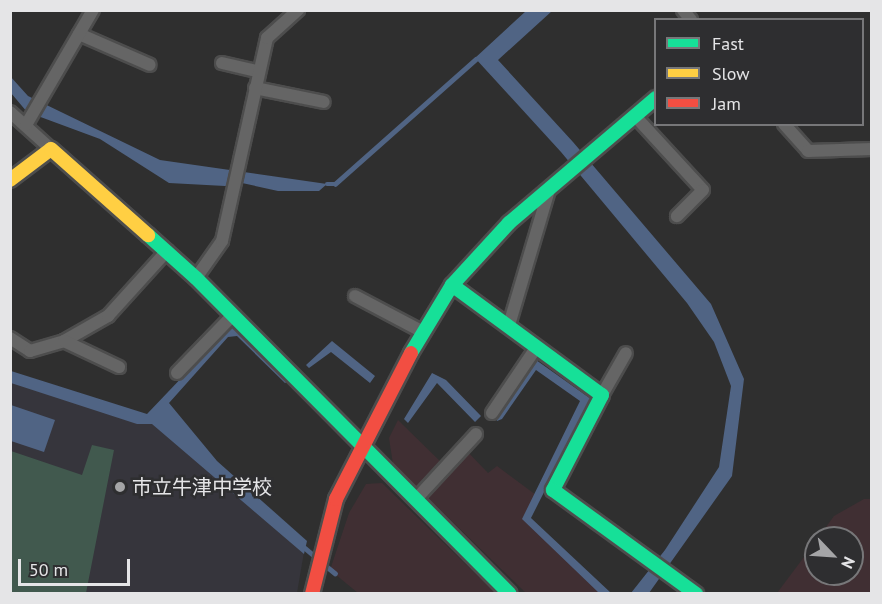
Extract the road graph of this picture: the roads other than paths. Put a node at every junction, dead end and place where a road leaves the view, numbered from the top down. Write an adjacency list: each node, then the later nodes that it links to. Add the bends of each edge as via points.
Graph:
1 (93, 10): 3 (street)
2 (298, 10): 6 (street, via 267,38)
3 (79, 34): 5 (street); 12 (street)
4 (222, 63): 6 (street)
5 (150, 65)
6 (258, 71): 7 (street)
7 (255, 88): 9 (street); 20 (street, via 222,241)
8 (654, 100): 11 (street)
9 (324, 102)
10 (10, 112): 12 (street)
11 (635, 116): 17 (street); 18 (street, via 703,190)
12 (26, 125): 14 (street)
13 (786, 126): 15 (street, via 808,151)
14 (51, 149): 16 (street); 19 (street)
15 (872, 149)
16 (10, 180)
17 (550, 189): 21 (street, via 483,248); 24 (street)
18 (678, 216)
19 (167, 251): 20 (street); 27 (street, via 108,316)
20 (196, 278): 23 (street)
21 (452, 285): 24 (street); 25 (street)
22 (355, 296): 25 (street)
23 (232, 315): 31 (street); 35 (street)
24 (509, 325): 28 (street)
25 (421, 332): 35 (street)
26 (10, 338): 27 (street, via 30,351)
27 (64, 341): 30 (street)
28 (536, 348): 32 (street); 33 (street)
29 (626, 353): 32 (street)
30 (119, 367)
31 (177, 374)
32 (602, 395): 39 (street, via 553,490)
33 (492, 414)
34 (476, 434): 36 (street)
35 (362, 446): 36 (street); 37 (street, via 336,499 320,550)
36 (417, 498): 38 (street)
37 (312, 594)
38 (510, 594)
39 (696, 594)

